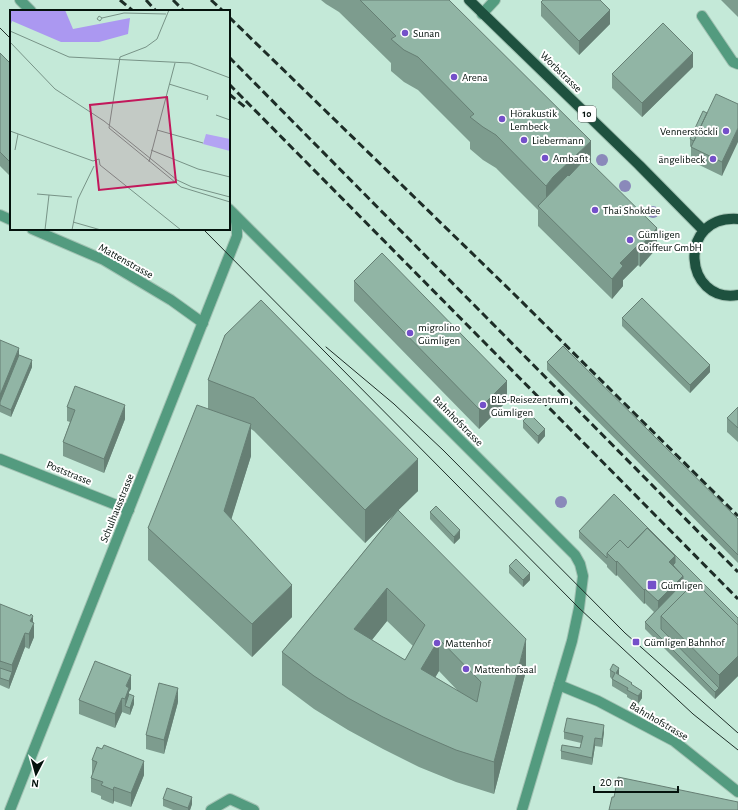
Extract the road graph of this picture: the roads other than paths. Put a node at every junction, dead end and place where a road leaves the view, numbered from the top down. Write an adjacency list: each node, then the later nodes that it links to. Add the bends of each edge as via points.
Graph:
1 (20, 0): 4 (street)
2 (469, 0): 5 (main road, Worbstrasse / 10)
3 (495, 0): 5 (street)
4 (31, 10)
5 (482, 14): 13 (main road, Worbstrasse / 10)
6 (702, 16): 7 (street, via 733,62)
7 (738, 64)
8 (231, 211): 15 (street, Schulhausstrasse, via 237,236); 18 (street, Bahnhofstrasse, via 575,555 583,576 582,590)
9 (0, 215): 11 (street)
10 (738, 219): 13 (main road, via 715,222)
11 (10, 220)
12 (34, 230): 15 (street, Mattenstrasse, via 104,260 171,300)
13 (704, 231): 14 (main road, via 693,254 700,278 719,294)
14 (738, 295)
15 (203, 323): 17 (street, Schulhausstrasse)
16 (0, 459): 17 (street, Poststrasse)
17 (129, 510): 20 (street, Schulhausstrasse)
18 (559, 685): 19 (street, Bahnhofstrasse, via 598,701 674,741); 23 (street, Bahnhofstrasse)
19 (738, 792)
20 (10, 810)
21 (211, 810): 22 (street, via 230,799)
22 (254, 810)
23 (522, 810)

